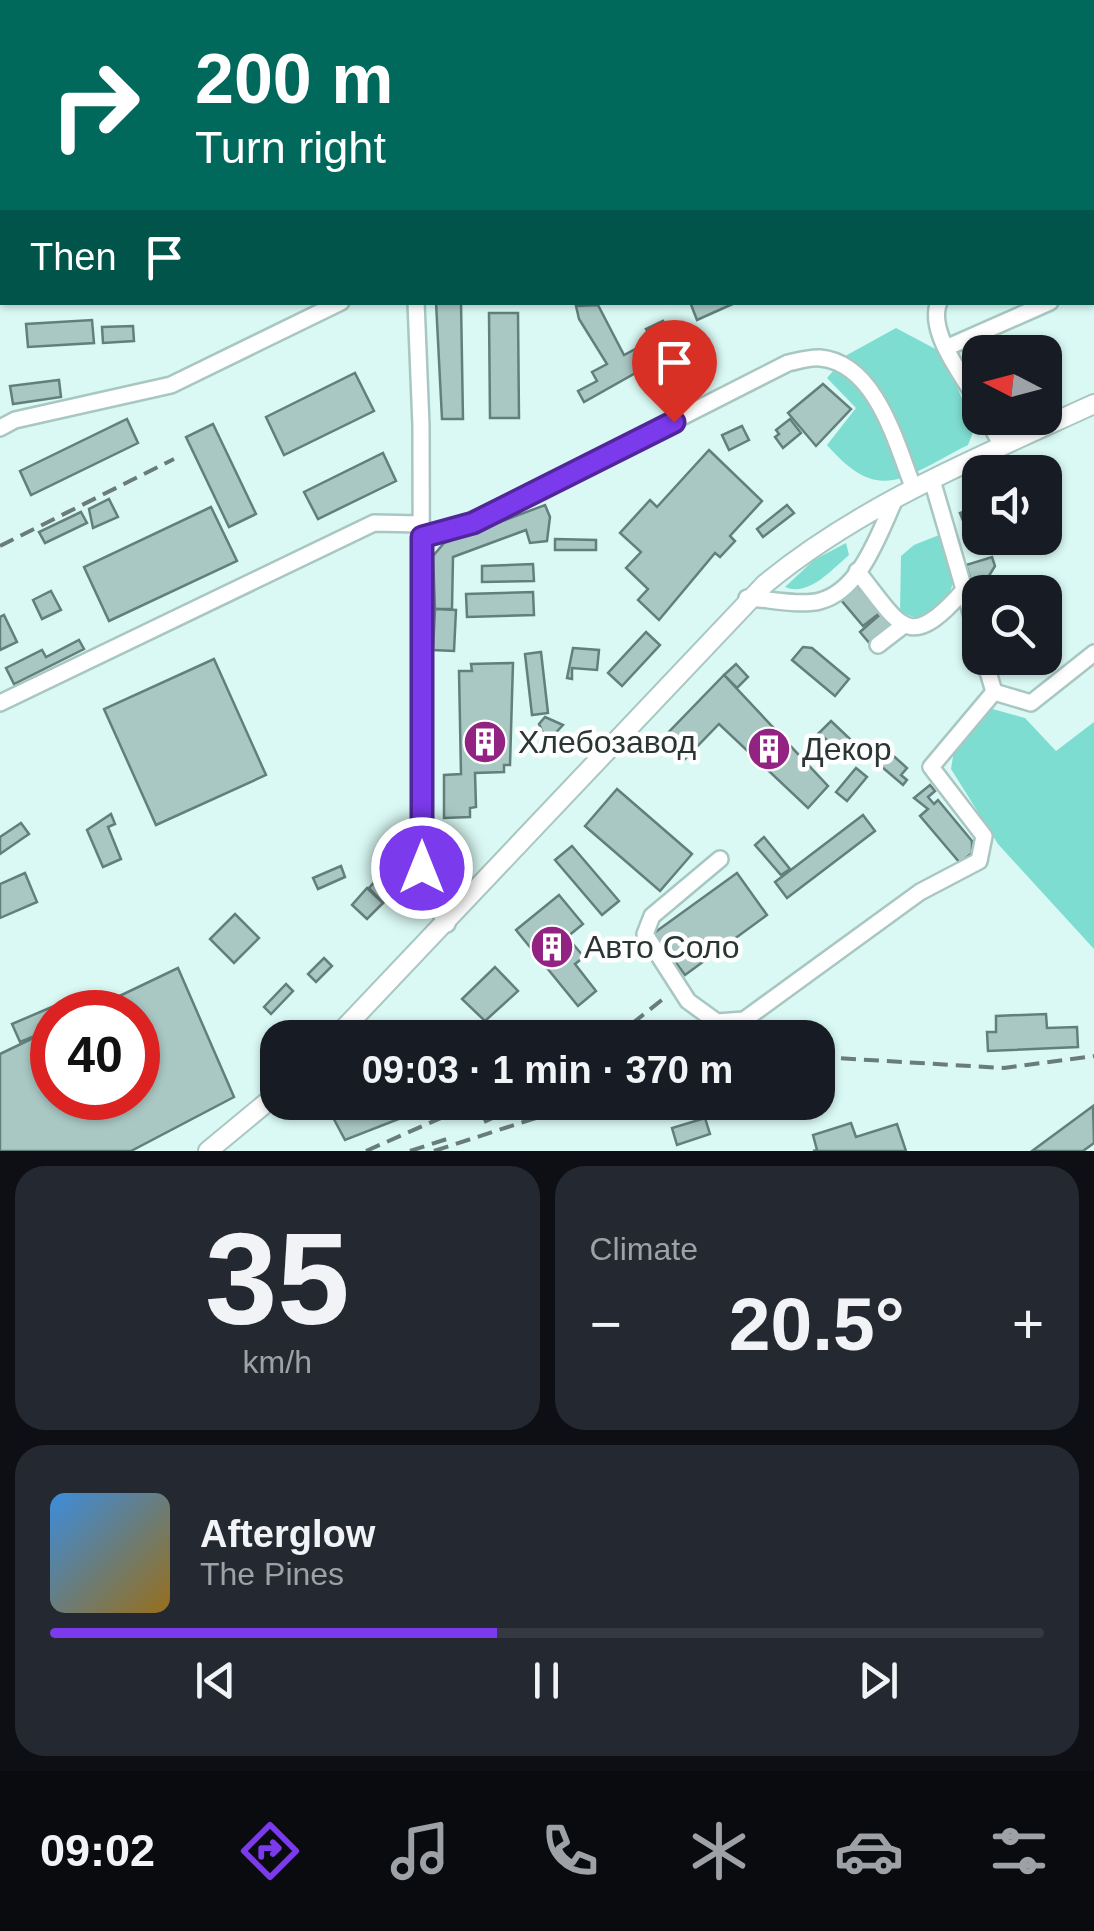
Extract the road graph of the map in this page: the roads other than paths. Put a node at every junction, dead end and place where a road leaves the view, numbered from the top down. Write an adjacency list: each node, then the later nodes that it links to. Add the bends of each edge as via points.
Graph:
1 (335, 305): 8 (street, via 170,385)
2 (416, 305): 14 (street)
3 (938, 305): 5 (street)
4 (1043, 305): 5 (street)
5 (948, 347): 6 (street)
6 (962, 372)
7 (1094, 404): 10 (main road)
8 (0, 428)
9 (996, 435): 10 (street)
10 (1002, 446): 11 (main road)
11 (932, 480): 12 (main road); 16 (street)
12 (914, 490): 13 (main road); 14 (street, via 883,411 860,381 817,357 788,363 473,523)
13 (894, 499): 15 (street); 18 (main road, via 814,545)
14 (421, 530): 24 (street, via 374,523); 26 (street, via 422,868)
15 (857, 571): 18 (street, via 820,601); 19 (street)
16 (962, 583)
17 (962, 592): 19 (street, via 934,624)
18 (748, 598): 26 (main road)
19 (904, 624): 20 (street)
20 (878, 645)
21 (1094, 654): 23 (street, via 1031,703)
22 (989, 675): 23 (street)
23 (994, 692): 25 (street, via 931,767 984,836 979,861 920,892 744,1020 716,1022 688,1001 645,934 652,916)
24 (0, 703)
25 (720, 859)
26 (447, 924): 27 (main road)
27 (353, 1020)
28 (260, 1107): 29 (main road)
29 (208, 1151)

